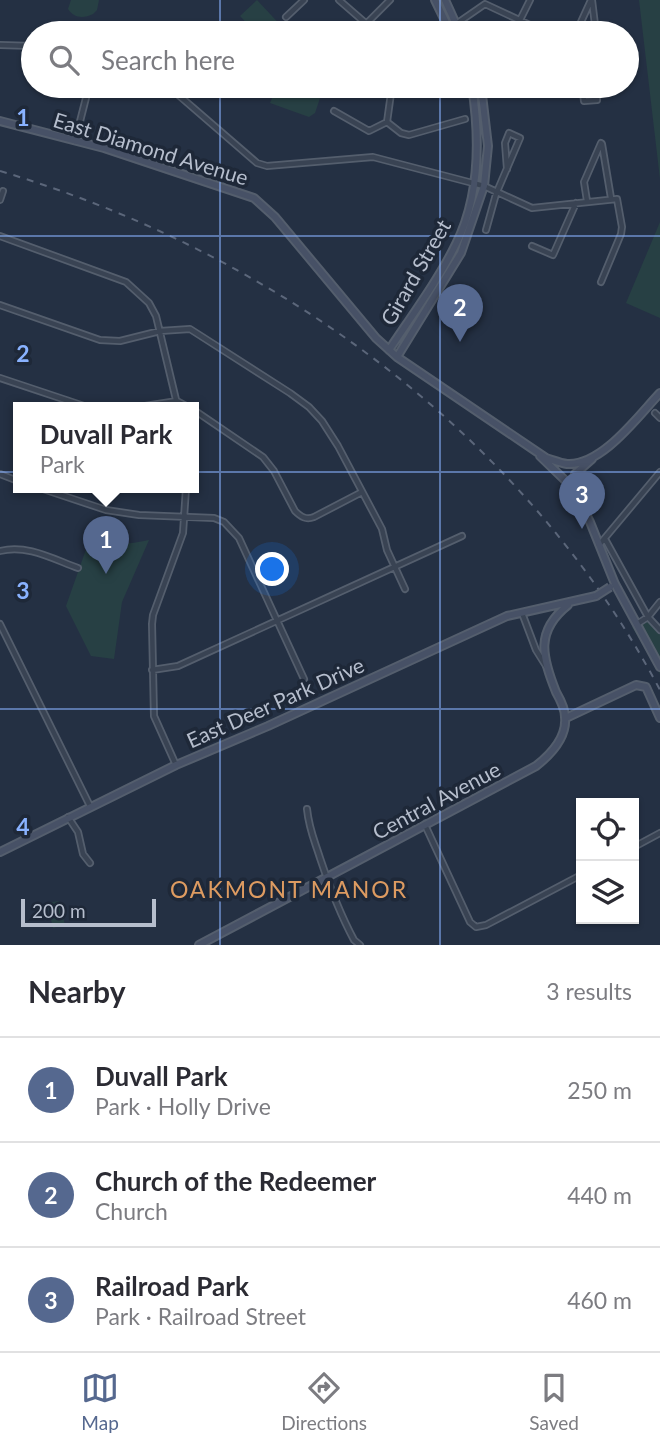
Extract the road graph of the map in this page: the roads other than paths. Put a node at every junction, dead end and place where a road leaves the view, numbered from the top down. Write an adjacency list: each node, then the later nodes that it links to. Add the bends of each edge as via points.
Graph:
1 (304, 0): 9 (street)
2 (339, 0): 11 (street)
3 (390, 0): 12 (street)
4 (436, 0): 13 (street)
5 (445, 0): 14 (street)
6 (530, 0): 10 (street)
7 (592, 0): 16 (street); 17 (street)
8 (482, 2): 10 (street); 15 (street)
9 (286, 17)
10 (521, 20)
11 (361, 21)
12 (369, 21)
13 (445, 21)
14 (455, 21)
15 (460, 21)
16 (582, 21)
17 (595, 21)
18 (0, 45): 19 (street)
19 (21, 46)
20 (86, 98): 31 (street)
21 (182, 98): 33 (street, via 257,163 267,166 373,157)
22 (390, 98): 30 (street)
23 (473, 98): 33 (street, Girard Street, via 479,143)
24 (482, 98): 34 (street, Girard Street, via 488,146)
25 (584, 98): 26 (street)
26 (597, 98)
27 (334, 111): 30 (street, via 369,131)
28 (465, 119): 30 (street, via 409,135)
29 (0, 121): 31 (street, East Diamond Avenue)
30 (387, 122)
31 (75, 141): 47 (street, East Diamond Avenue, via 254,198)
32 (507, 169): 32 (street, via 520,138 509,133 505,143); 36 (street)
33 (473, 183): 34 (street); 47 (street, Girard Street, via 456,244)
34 (484, 186): 36 (street); 48 (street, Girard Street, via 461,253)
35 (3, 191): 38 (street)
36 (496, 194): 40 (street, via 532,208); 41 (street)
37 (614, 199): 39 (street); 39 (street, via 601,143 584,181); 44 (street, via 619,201 621,234)
38 (0, 200)
39 (587, 201): 40 (street)
40 (576, 204): 43 (street, via 553,255)
41 (486, 230)
42 (0, 236): 46 (street, via 126,282 149,303)
43 (532, 246)
44 (601, 282)
45 (0, 305): 46 (street, via 100,340 120,341)
46 (160, 331): 51 (street); 62 (street, via 181,328 199,333 309,407 338,446)
47 (389, 349): 48 (street, East Diamond Avenue)
48 (397, 356): 57 (street, East Diamond Avenue)
49 (0, 378): 52 (street)
50 (660, 393): 58 (street)
51 (177, 401): 53 (street)
52 (72, 402)
53 (171, 402)
54 (654, 413): 56 (street)
55 (199, 414): 62 (street, via 263,457 301,517 310,519)
56 (660, 418)
57 (536, 452): 59 (street, East Diamond Avenue); 61 (street)
58 (592, 459): 59 (street); 61 (street, via 575,474)
59 (566, 463): 61 (street)
60 (660, 472): 67 (street)
61 (570, 486): 68 (street)
62 (362, 492): 70 (street)
63 (55, 493): 65 (street, via 106,510)
64 (186, 493): 65 (street)
65 (186, 516): 78 (street, via 214,518 233,530); 84 (street, via 153,615)
66 (462, 536): 70 (street)
67 (605, 538): 68 (street); 77 (street)
68 (599, 545): 72 (street)
69 (0, 551): 71 (street, via 32,551)
70 (395, 566): 73 (street); 78 (street)
71 (78, 568)
72 (612, 586): 75 (street, East Deer Park Drive, bridge); 80 (street)
73 (405, 589)
74 (660, 602): 77 (street)
75 (570, 603): 76 (street, East Deer Park Drive); 82 (street, via 546,631)
76 (522, 613): 82 (street); 88 (street, East Deer Park Drive)
77 (648, 617): 80 (street); 81 (street)
78 (277, 620): 84 (street, via 178,666); 85 (street)
79 (0, 624): 89 (street)
80 (636, 624): 83 (street)
81 (660, 630)
82 (547, 667): 86 (street)
83 (660, 667)
84 (152, 670): 88 (street, via 154,716)
85 (304, 679)
86 (566, 718): 87 (street, via 636,685 646,687); 92 (street, Central Avenue, via 556,747 536,766)
87 (660, 718)
88 (176, 765): 89 (street, East Deer Park Drive)
89 (90, 806): 91 (street, East Deer Park Drive)
90 (307, 810): 97 (street)
91 (68, 817): 95 (street, East Deer Park Drive); 96 (street)
92 (425, 825): 97 (street, Central Avenue); 98 (street, via 476,927 486,926)
93 (660, 833): 94 (street)
94 (639, 844)
95 (0, 852)
96 (90, 863)
97 (326, 878): 99 (street, Central Avenue); 100 (street)
98 (576, 878)
99 (200, 945)
100 (360, 945)

